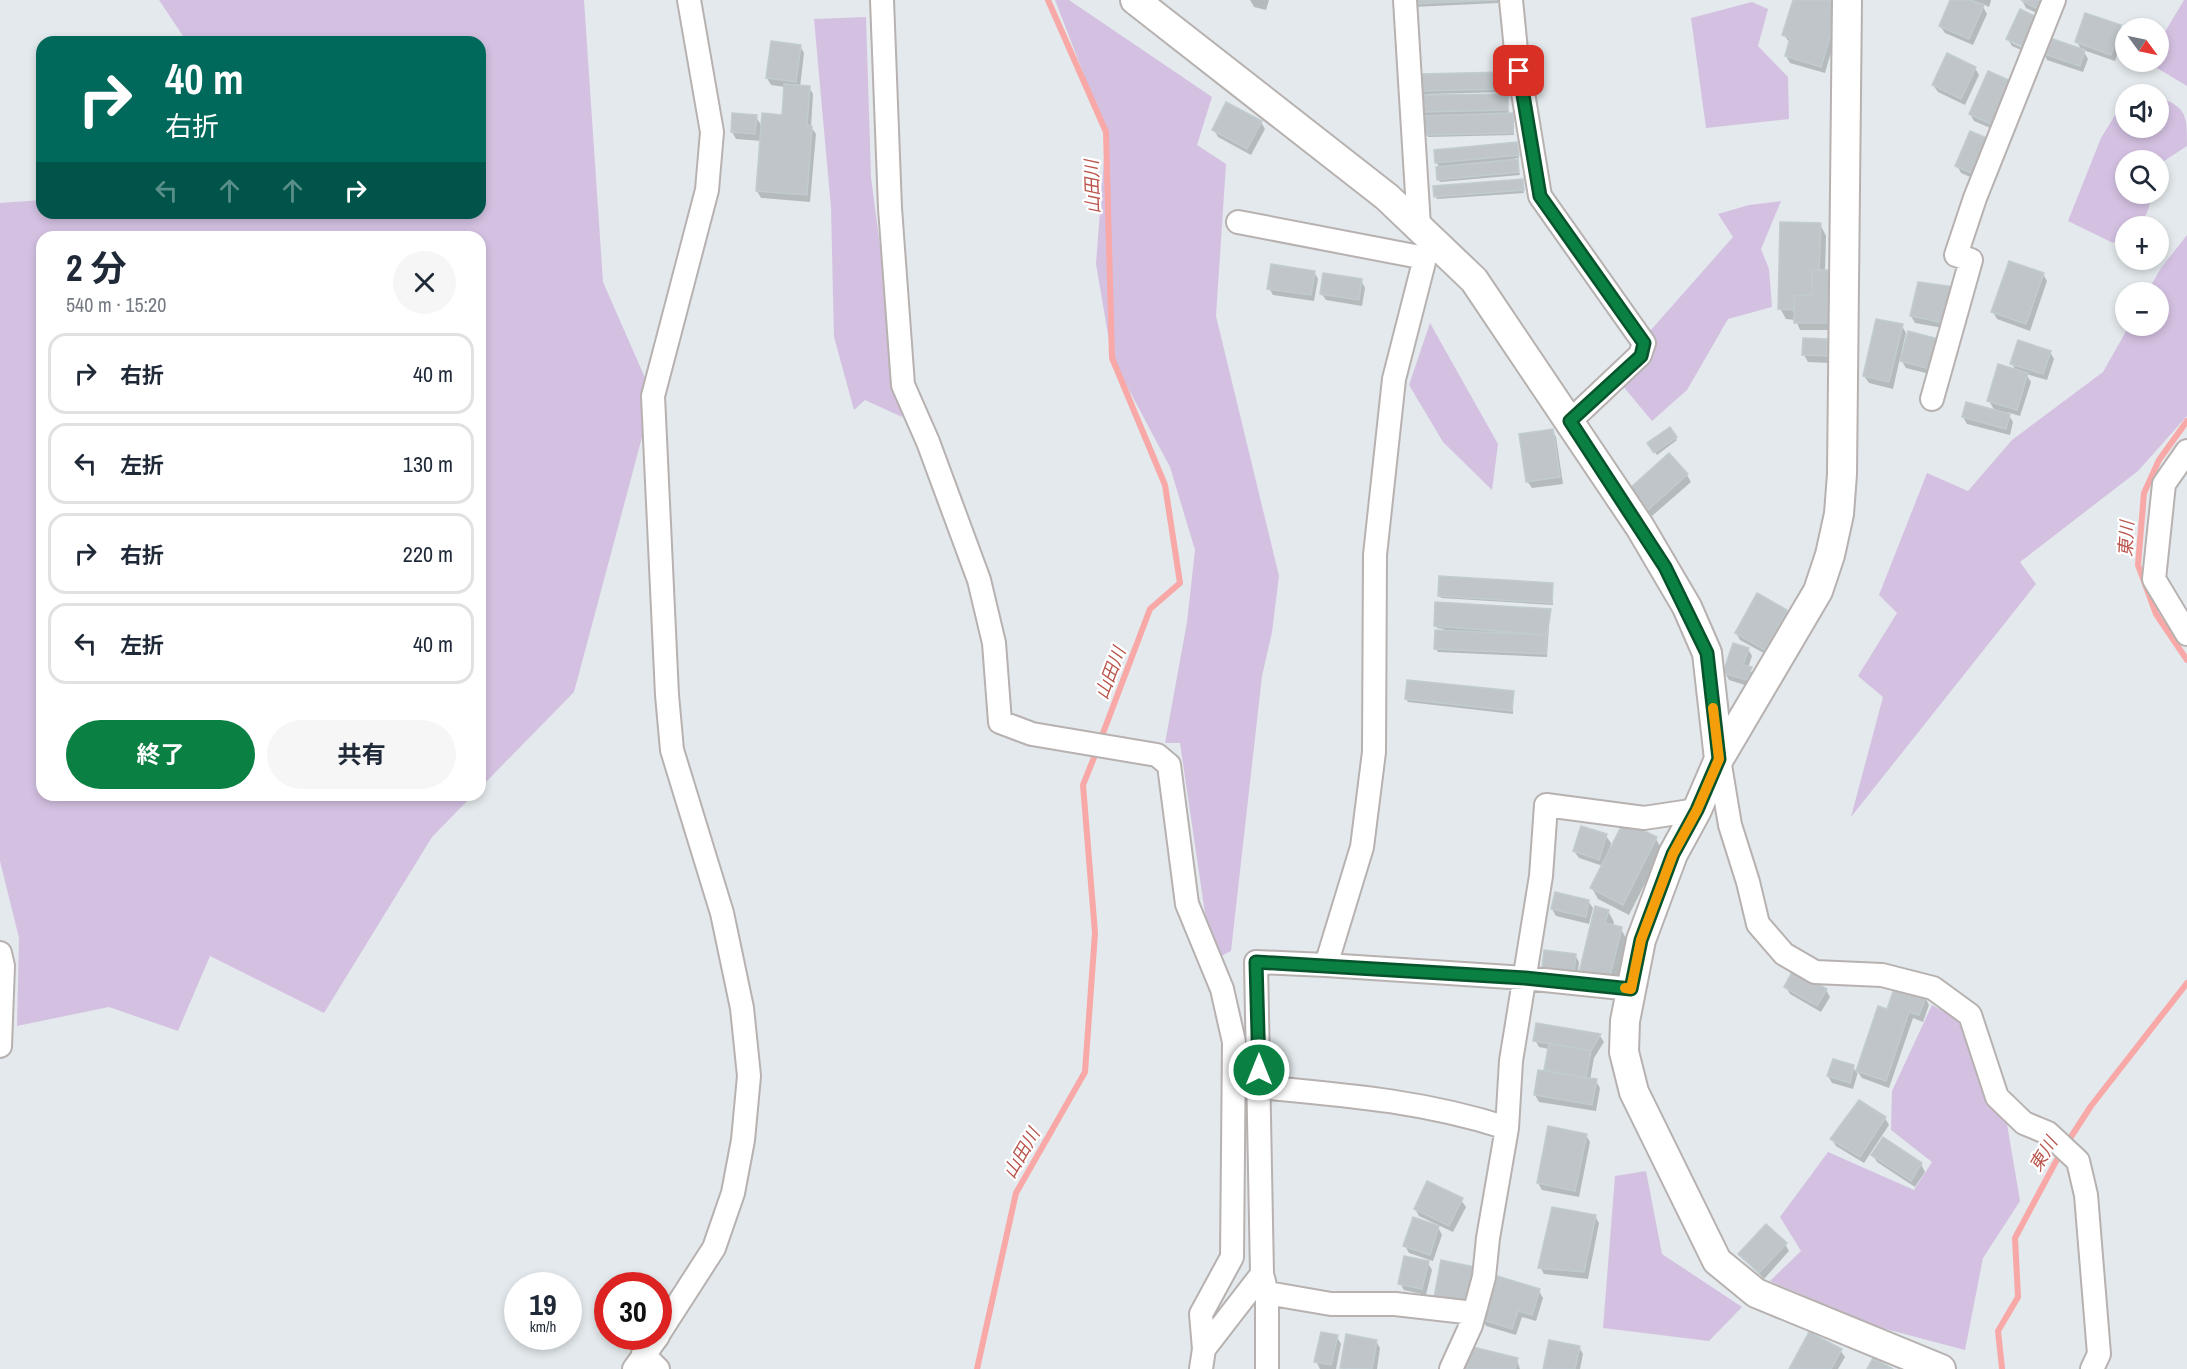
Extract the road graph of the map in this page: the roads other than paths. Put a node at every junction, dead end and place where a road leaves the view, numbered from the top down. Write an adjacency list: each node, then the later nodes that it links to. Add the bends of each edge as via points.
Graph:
1 (689, 0): 25 (street, via 712,132 707,190 653,396 667,695 672,750 722,913 742,1008 749,1076 733,1193 714,1248)
2 (882, 0): 27 (street, via 890,208 903,385 979,580 994,643 1000,722 1032,734 1157,755 1169,765 1187,904 1222,989 1234,1042 1232,1257 1201,1314)
3 (1405, 0): 9 (street)
4 (1510, 0): 11 (street, via 1540,196 1644,343 1641,356)
5 (1847, 0): 14 (street, via 1839,514 1818,591)
6 (2054, 0): 10 (street, via 1956,255 1971,260)
7 (1139, 1): 9 (street, via 1387,197)
8 (1238, 222): 9 (street)
9 (1428, 242): 11 (street, via 1474,280); 17 (street, via 1394,379 1376,543 1374,752 1363,837)
10 (1932, 399)
11 (1570, 421): 14 (street, via 1665,567 1707,653)
12 (2187, 451): 13 (street, via 2164,484 2154,579)
13 (2187, 634)
14 (1719, 759): 15 (street); 32 (street, via 1730,825 1758,924 1784,954 1815,972 1882,975 1933,988 1970,1015 1997,1096 2024,1123 2048,1133 2078,1161 2086,1195 2099,1354)
15 (1697, 810): 18 (street, via 1644,818 1546,806 1541,876); 19 (street, via 1673,854 1641,940)
16 (0, 953): 20 (street)
17 (1326, 965): 18 (street); 21 (street, via 1256,962)
18 (1525, 978): 19 (street); 22 (street, via 1511,1061)
19 (1631, 989): 29 (street, via 1624,1052 1634,1092 1717,1261 1756,1293 1894,1349)
20 (0, 1046)
21 (1259, 1087): 22 (street, via 1374,1098 1456,1112); 23 (street)
22 (1507, 1128): 24 (street, via 1484,1277)
23 (1264, 1283): 24 (street, via 1330,1304 1395,1304); 27 (street); 30 (street)
24 (1474, 1313): 31 (street)
25 (672, 1314)
26 (652, 1350): 28 (street)
27 (1203, 1359)
28 (645, 1364)
29 (1928, 1367)
30 (1267, 1369)
31 (1451, 1369)
32 (2092, 1369)

